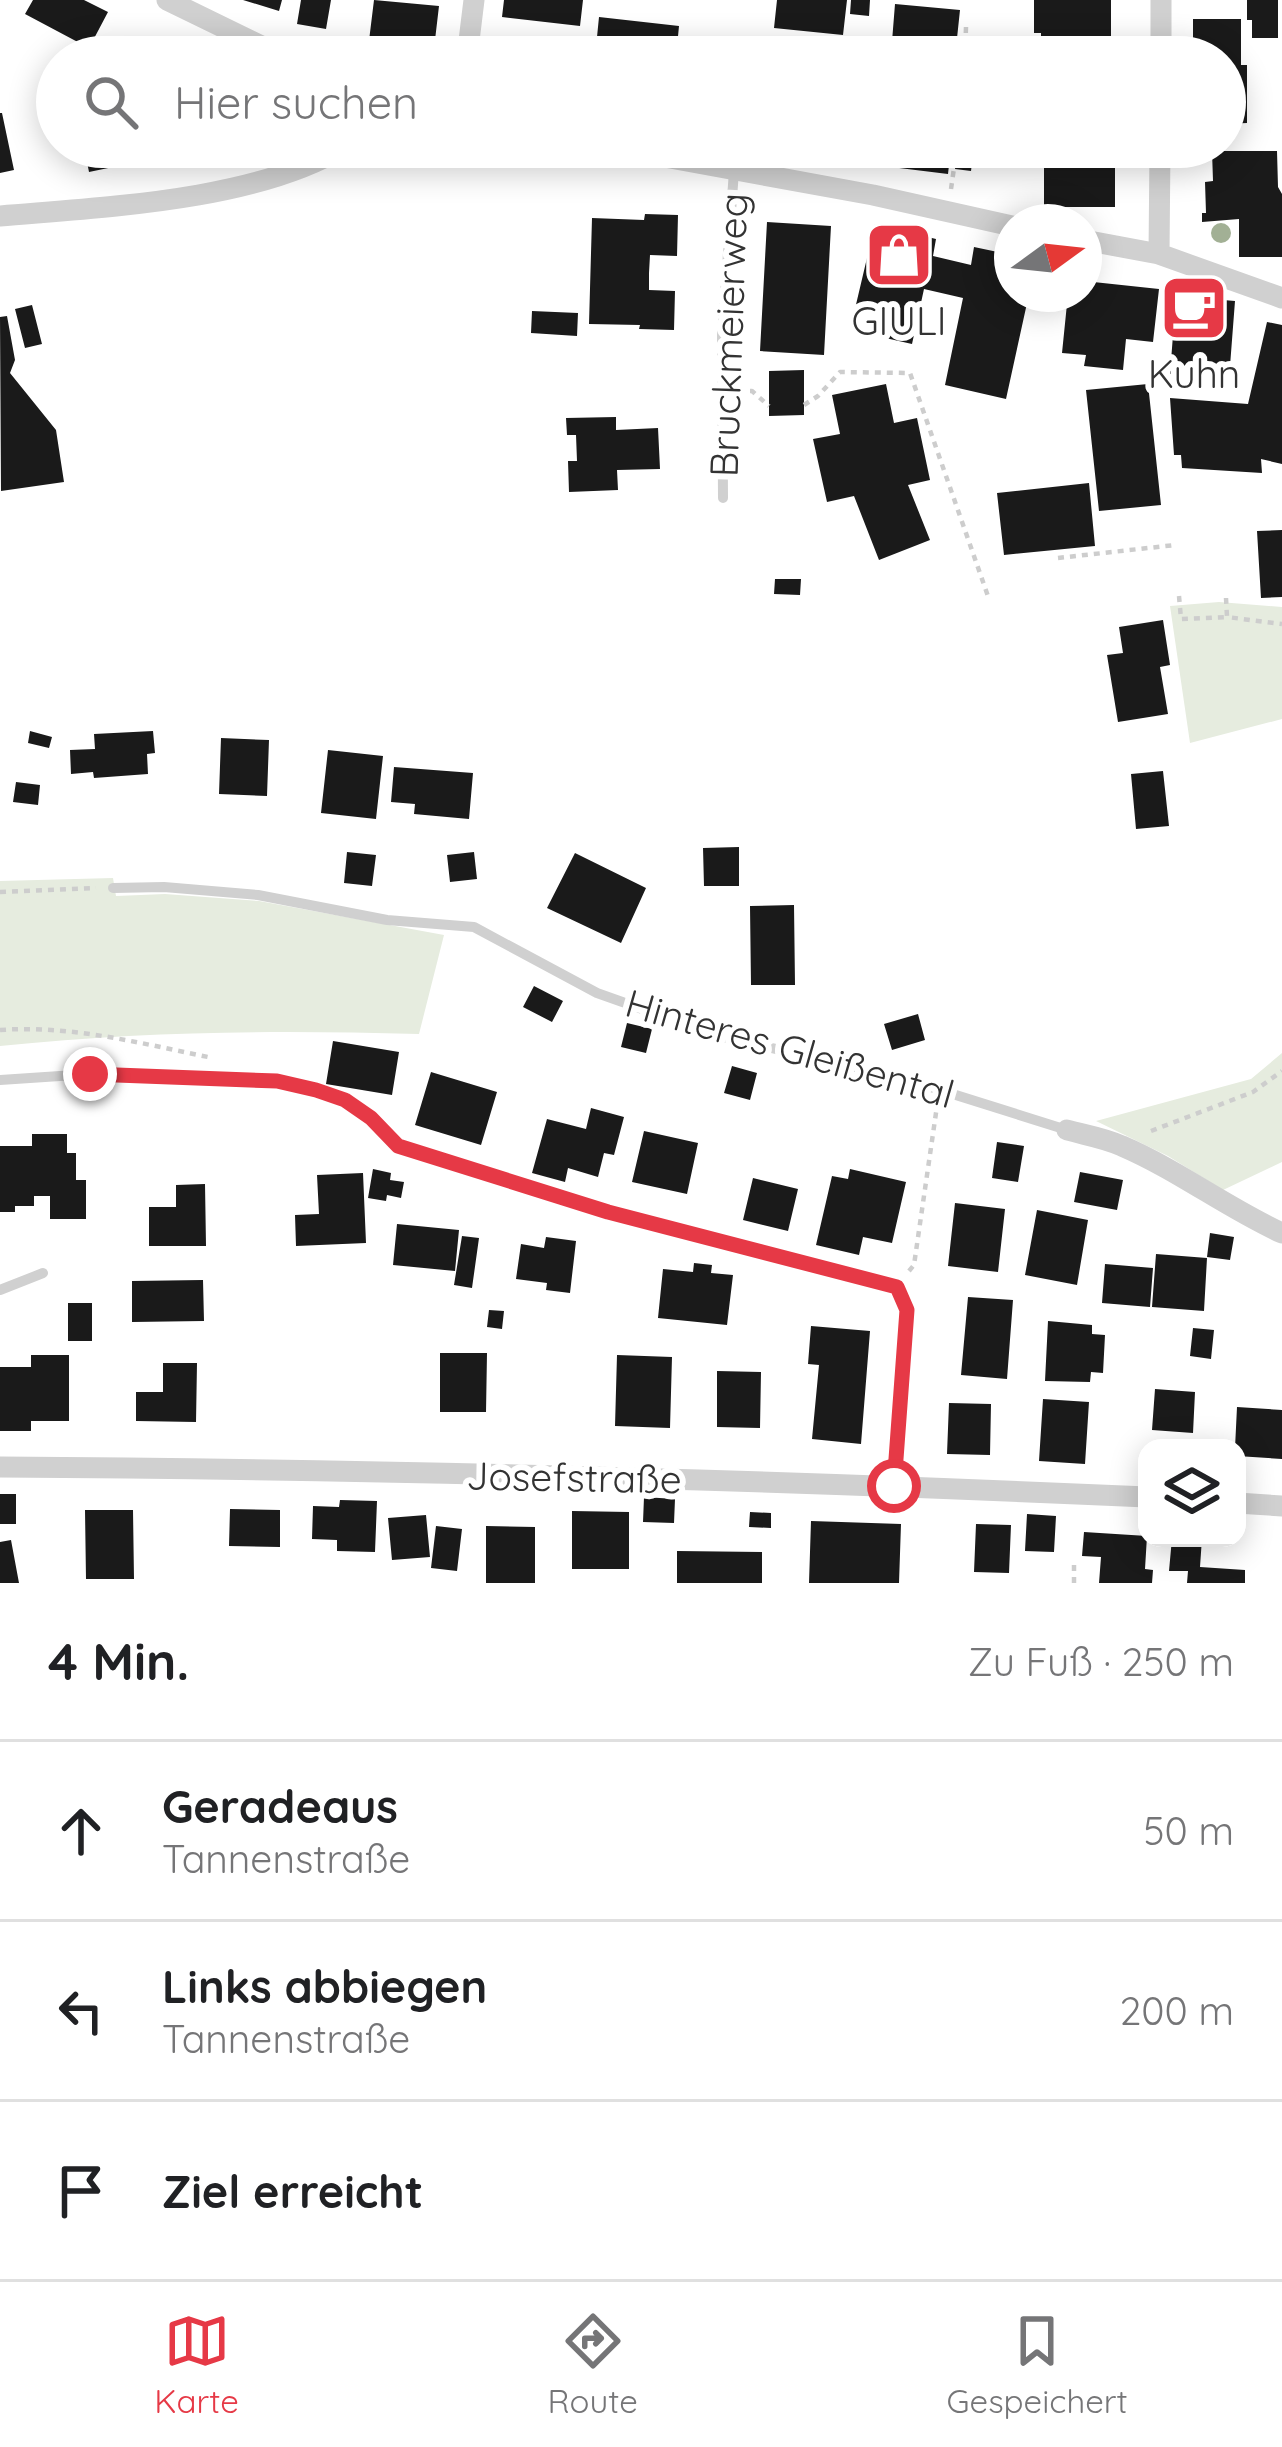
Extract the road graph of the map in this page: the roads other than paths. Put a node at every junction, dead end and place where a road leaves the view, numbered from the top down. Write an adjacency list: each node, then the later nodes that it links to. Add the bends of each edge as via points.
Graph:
1 (167, 0): 4 (street)
2 (474, 0): 5 (street)
3 (1161, 0): 6 (street)
4 (241, 36)
5 (470, 36)
6 (1161, 36)
7 (296, 168): 11 (street, via 196,196)
8 (718, 168): 10 (street)
9 (1160, 168): 14 (street)
10 (734, 171): 12 (street); 16 (lane, Bruckmeierweg, via 722,335)
11 (0, 216)
12 (994, 222)
13 (1102, 243): 14 (street)
14 (1159, 254): 15 (street)
15 (1282, 298)
16 (723, 498)
17 (113, 888): 19 (lane, Hinteres Gleißental, via 258,895 474,927 597,993 718,1036 892,1075)
18 (0, 1080): 24 (lane, via 90,1074 277,1081 345,1100 398,1146 608,1212 897,1287 907,1310)
19 (1067, 1130): 20 (street, Hinteres Gleißental, via 1119,1144)
20 (1282, 1233)
21 (43, 1274): 22 (lane)
22 (0, 1290)
23 (0, 1467): 24 (street, Josefstraße)
24 (894, 1486): 25 (street, Josefstraße)
25 (1138, 1497)
26 (1246, 1504): 27 (street)
27 (1282, 1506)

